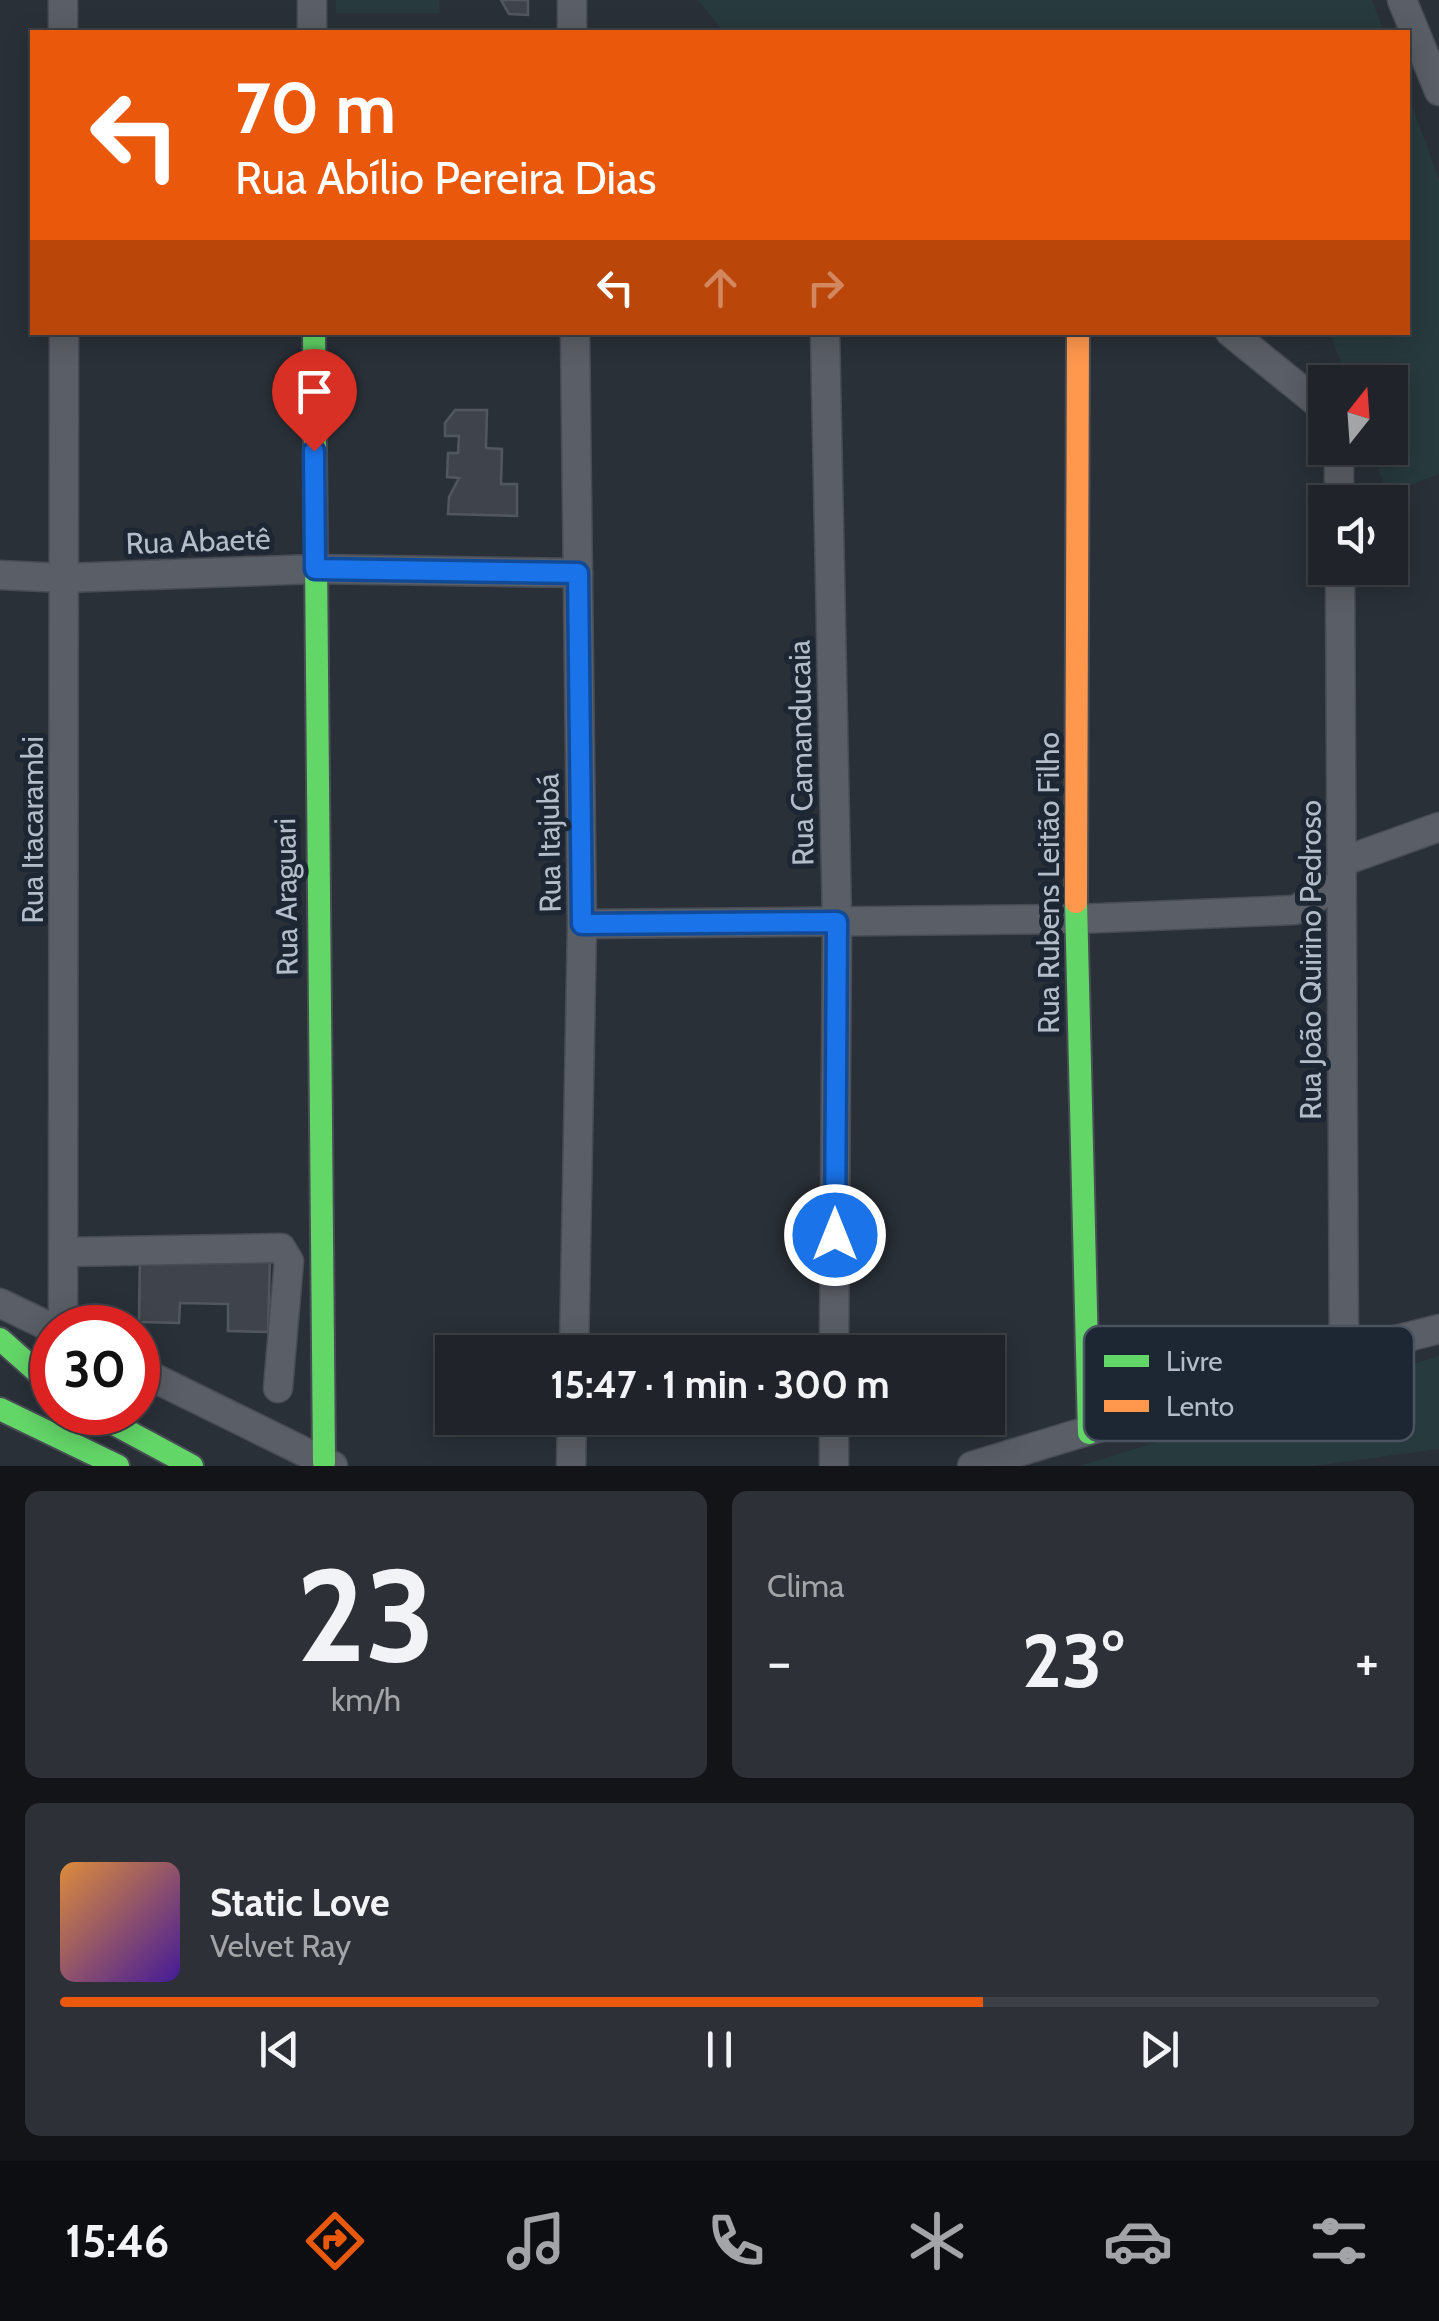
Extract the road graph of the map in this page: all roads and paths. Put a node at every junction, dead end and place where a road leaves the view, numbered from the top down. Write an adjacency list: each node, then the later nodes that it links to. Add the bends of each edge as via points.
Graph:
1 (63, 0): 5 (street)
2 (312, 0): 6 (street)
3 (572, 0): 7 (street)
4 (1402, 0): 8 (street)
5 (63, 30)
6 (312, 30)
7 (572, 30)
8 (1439, 91)
9 (64, 335): 19 (street, Rua Itacarambi)
10 (314, 335): 16 (street, Rua Araguari)
11 (576, 335): 17 (street, Rua Itajubá)
12 (825, 335): 24 (street, Rua Camanducaia)
13 (1078, 335): 23 (street, Rua Rubens Leitão Filho)
14 (1234, 335): 15 (street)
15 (1308, 395)
16 (315, 569): 17 (street, Rua Abaetê); 19 (street, Rua Abaetê); 47 (street, Rua Araguari)
17 (578, 573): 25 (street, Rua Itajubá)
18 (0, 574): 19 (street, Rua Abaetê)
19 (65, 578): 26 (street, Rua Itacarambi)
20 (1340, 585): 22 (street, Rua João Quirino Pedroso)
21 (1439, 827): 22 (street)
22 (1342, 872): 23 (street, via 1295,910); 31 (street, Rua João Quirino Pedroso)
23 (1076, 919): 24 (street); 30 (street, Rua Rubens Leitão Filho)
24 (837, 922): 25 (street); 34 (street, Rua Camanducaia)
25 (582, 924): 33 (street, Rua Itajubá)
26 (64, 1252): 28 (street, Rua Itacarambi); 41 (street, via 281,1248 289,1262)
27 (0, 1302): 29 (street)
28 (64, 1305)
29 (30, 1317)
30 (1086, 1326)
31 (1344, 1326)
32 (1439, 1329): 35 (street)
33 (574, 1335)
34 (834, 1335)
35 (1414, 1335)
36 (0, 1339): 38 (street)
37 (0, 1368): 39 (street)
38 (30, 1368)
39 (30, 1380)
40 (160, 1381): 47 (street)
41 (278, 1388)
42 (0, 1409): 48 (street)
43 (1084, 1434): 52 (street)
44 (135, 1435): 49 (street)
45 (572, 1435): 50 (street)
46 (834, 1435): 51 (street)
47 (328, 1464)
48 (118, 1466)
49 (192, 1466)
50 (571, 1466)
51 (834, 1466)
52 (972, 1466)

